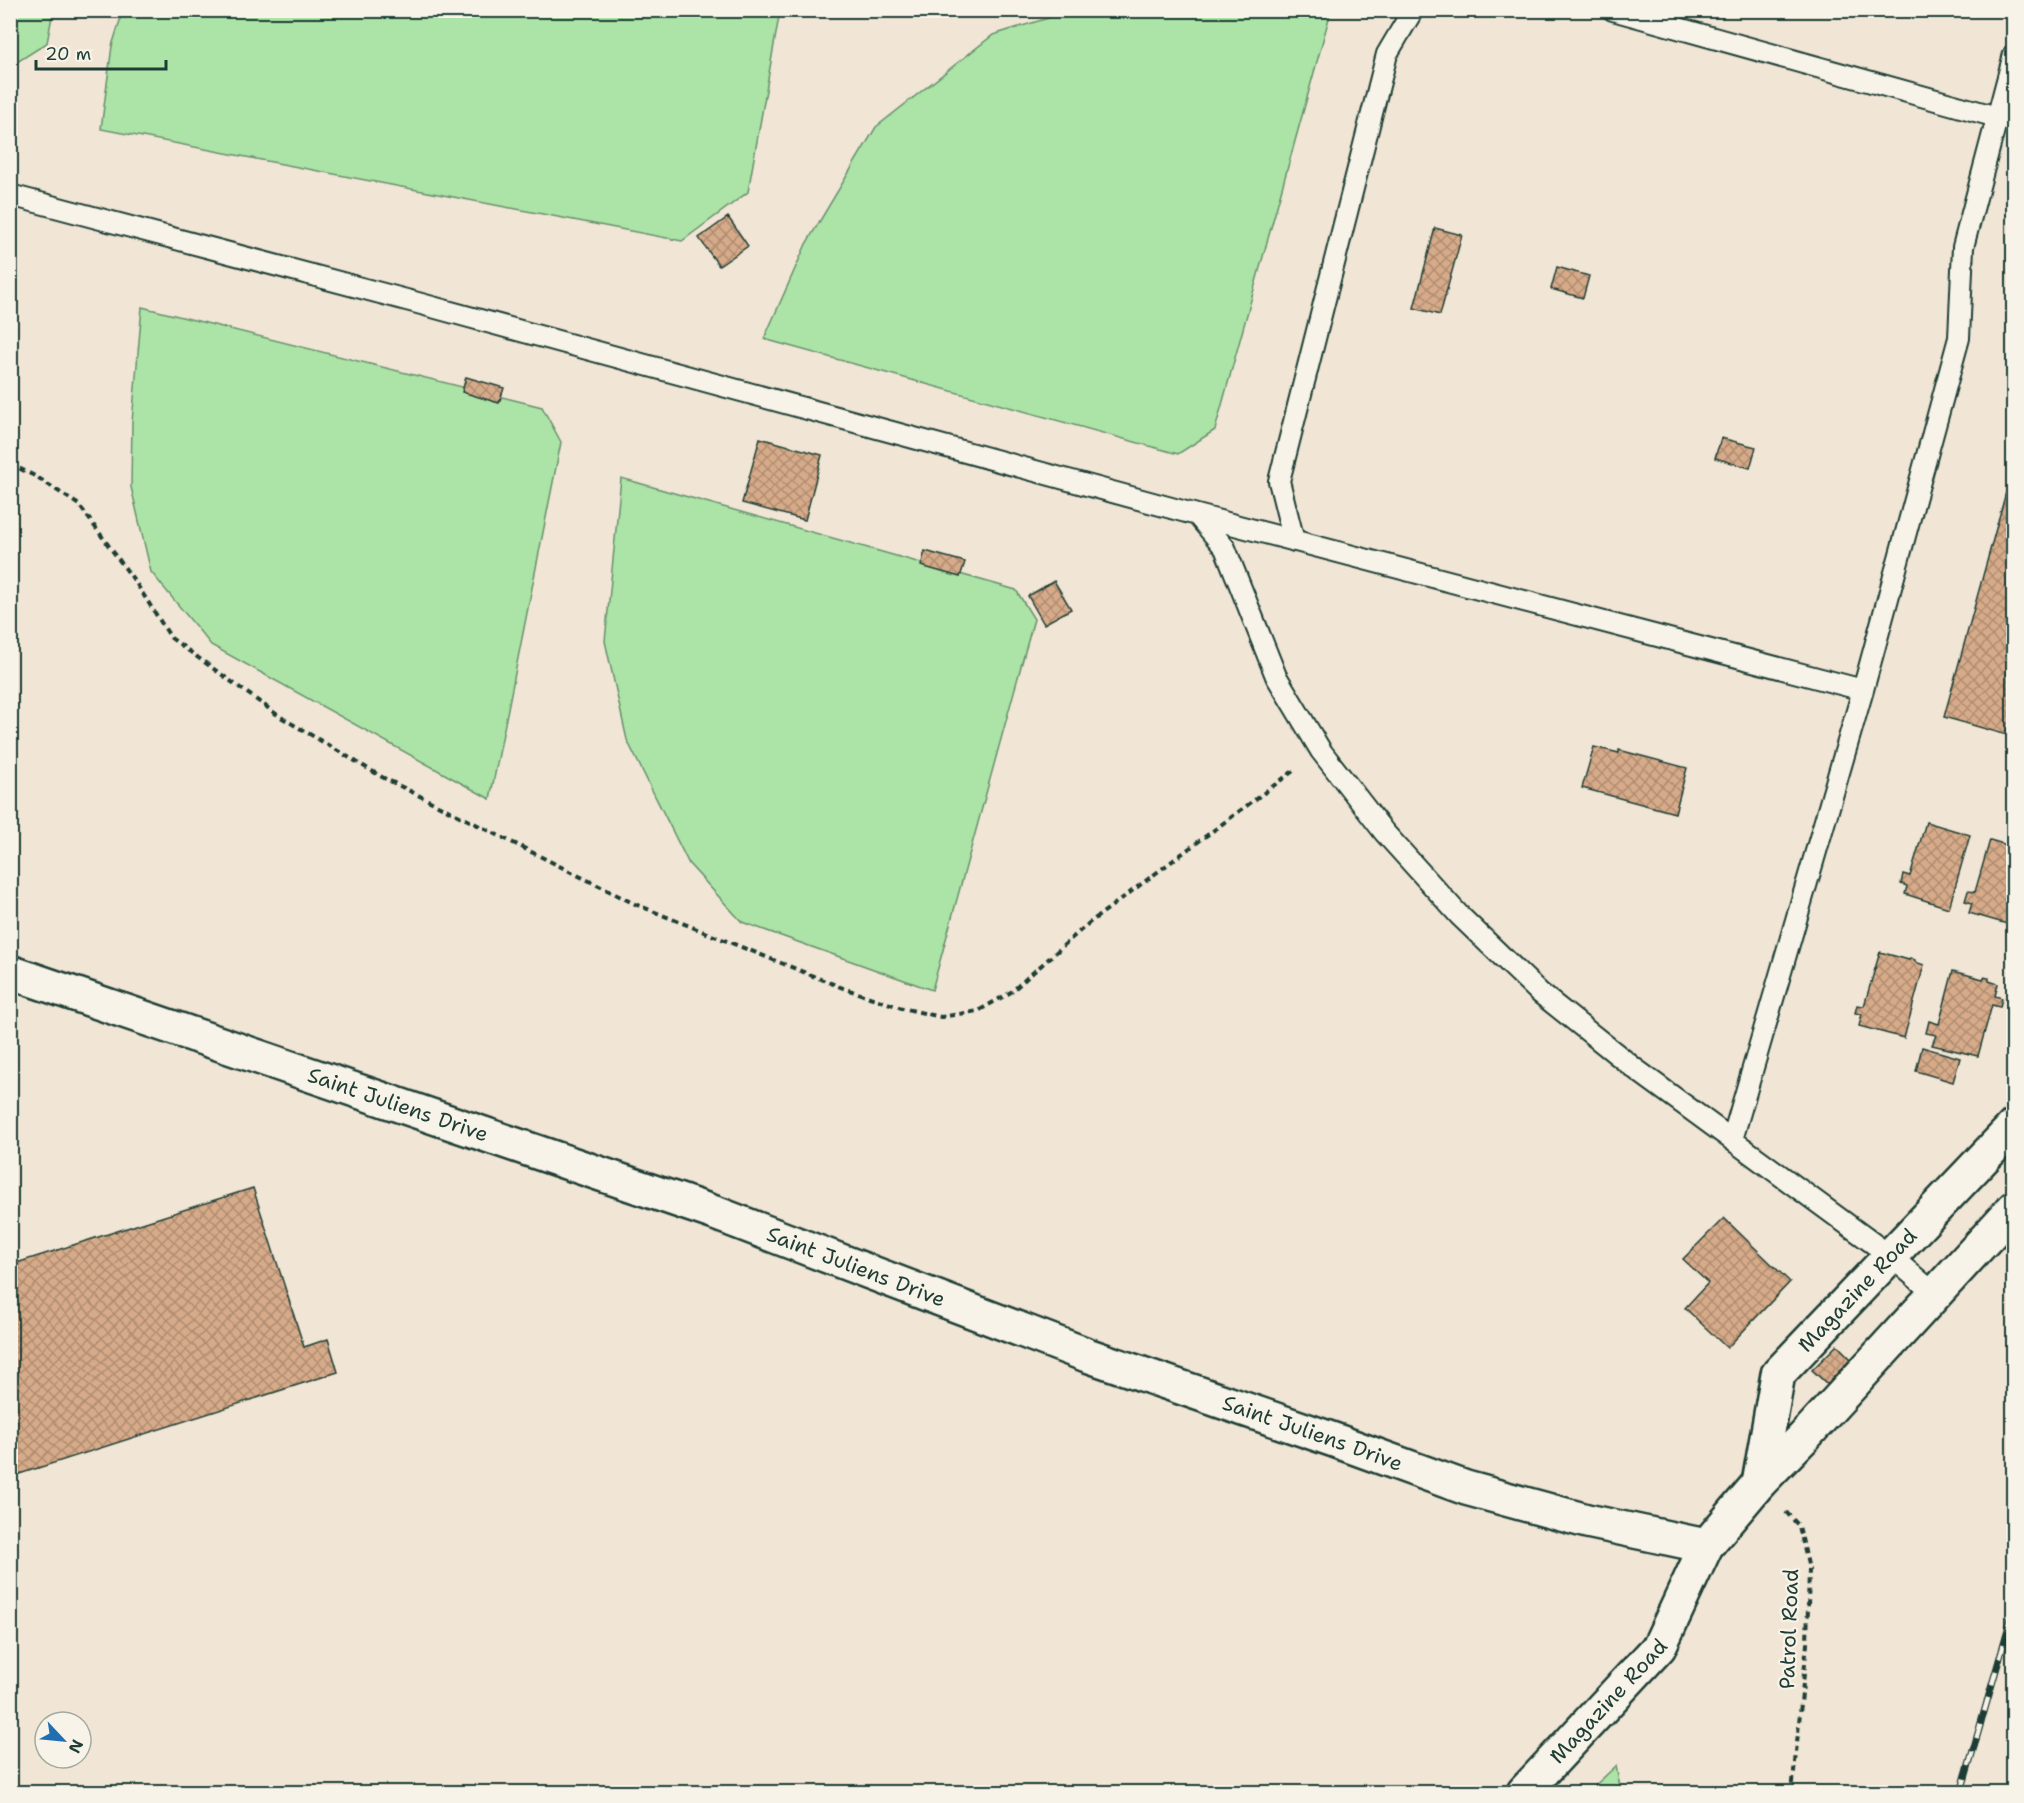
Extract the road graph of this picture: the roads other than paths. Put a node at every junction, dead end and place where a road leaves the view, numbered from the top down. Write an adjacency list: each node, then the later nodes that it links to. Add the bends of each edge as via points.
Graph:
1 (1413, 10): 7 (lane, via 1387,54 1279,481)
2 (1613, 10): 4 (lane)
3 (2013, 54): 4 (lane)
4 (1997, 117): 8 (lane, via 1963,247 1959,338)
5 (10, 195): 6 (lane)
6 (1197, 515): 7 (lane); 11 (lane, via 1225,548 1276,676 1321,751 1384,832 1458,915 1532,985 1634,1068)
7 (1294, 541): 8 (lane)
8 (1863, 690): 11 (lane)
9 (10, 972): 16 (street, Saint Juliens Drive, via 715,1213 1087,1355 1466,1488 1587,1521)
10 (2013, 1126): 13 (street, Magazine Road)
11 (1732, 1140): 13 (lane)
12 (2013, 1208): 14 (street, Magazine Road)
13 (1889, 1255): 14 (lane); 15 (street, Magazine Road, via 1778,1374)
14 (1935, 1294): 15 (street, Magazine Road)
15 (1760, 1483): 16 (street, Magazine Road)
16 (1706, 1546): 17 (street, Magazine Road, via 1659,1647)
17 (1524, 1792)

